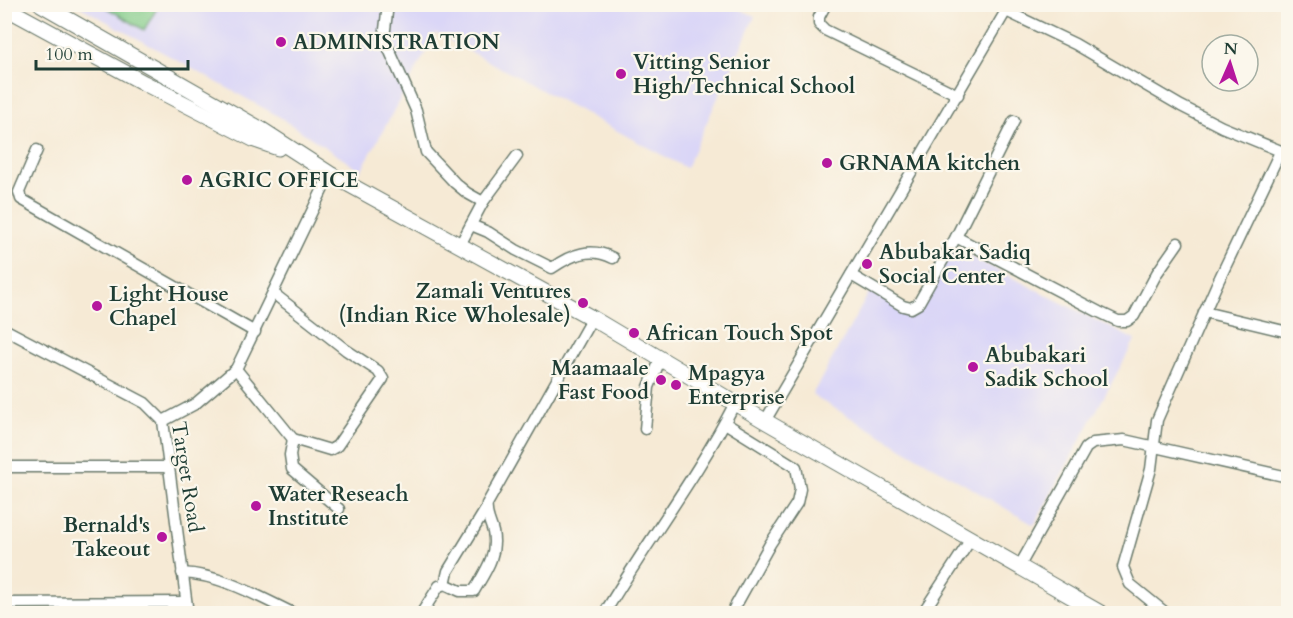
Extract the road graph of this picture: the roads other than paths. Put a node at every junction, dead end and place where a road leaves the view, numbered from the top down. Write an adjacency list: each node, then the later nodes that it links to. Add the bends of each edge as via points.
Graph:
1 (41, 4): 11 (highway, via 255,126)
2 (388, 4): 13 (street, via 384,38 416,110 426,152 455,183)
3 (826, 4): 6 (street, via 819,17 825,30)
4 (4, 8): 11 (highway, via 235,130)
5 (1008, 8): 6 (street); 9 (street, via 1181,106)
6 (958, 95): 19 (street)
7 (1014, 121): 15 (street)
8 (37, 150): 24 (street, via 19,192 21,199)
9 (1284, 153): 21 (street)
10 (517, 156): 13 (street)
11 (301, 157): 12 (highway)
12 (330, 174): 17 (highway); 20 (street)
13 (483, 202): 14 (street)
14 (471, 225): 17 (street); 18 (street, via 552,268 566,258 589,251)
15 (956, 237): 16 (street, via 1118,321 1134,316); 19 (street, via 918,304 911,308)
16 (1178, 243)
17 (460, 245): 22 (highway)
18 (613, 258)
19 (851, 275): 30 (street)
20 (273, 293): 24 (street); 33 (street, via 384,379 337,446 330,450)
21 (1204, 312): 25 (street); 34 (street, via 1157,420)
22 (592, 318): 26 (highway); 39 (street)
23 (4, 329): 29 (street, Target Road, via 145,403)
24 (255, 332): 27 (street)
25 (1288, 332)
26 (660, 360): 28 (highway); 32 (street, via 648,393)
27 (236, 369): 29 (street, via 195,404); 33 (street)
28 (735, 403): 30 (highway); 31 (street)
29 (162, 421): 36 (street, Target Road)
30 (765, 421): 40 (highway)
31 (725, 423): 49 (street); 50 (street, via 796,466 800,489 798,503)
32 (645, 429)
33 (293, 439): 38 (street, via 292,469)
34 (1154, 448): 37 (street); 41 (street, via 1124,440 1093,443 1086,448); 52 (street, via 1144,499 1123,567 1130,584)
35 (4, 467): 36 (street)
36 (167, 467): 42 (street, Target Road)
37 (1288, 477)
38 (339, 509)
39 (486, 509): 43 (street, via 448,571); 43 (street, via 494,551 483,576 474,591 460,591)
40 (971, 539): 41 (highway); 46 (street)
41 (1019, 567): 51 (highway)
42 (182, 573): 45 (street, Target Road); 47 (street, via 222,580)
43 (445, 584): 48 (street, via 439,586)
44 (4, 603): 45 (street)
45 (187, 608)
46 (923, 613)
47 (295, 614)
48 (421, 614)
49 (604, 614)
50 (731, 614)
51 (1102, 614)
52 (1167, 614)

